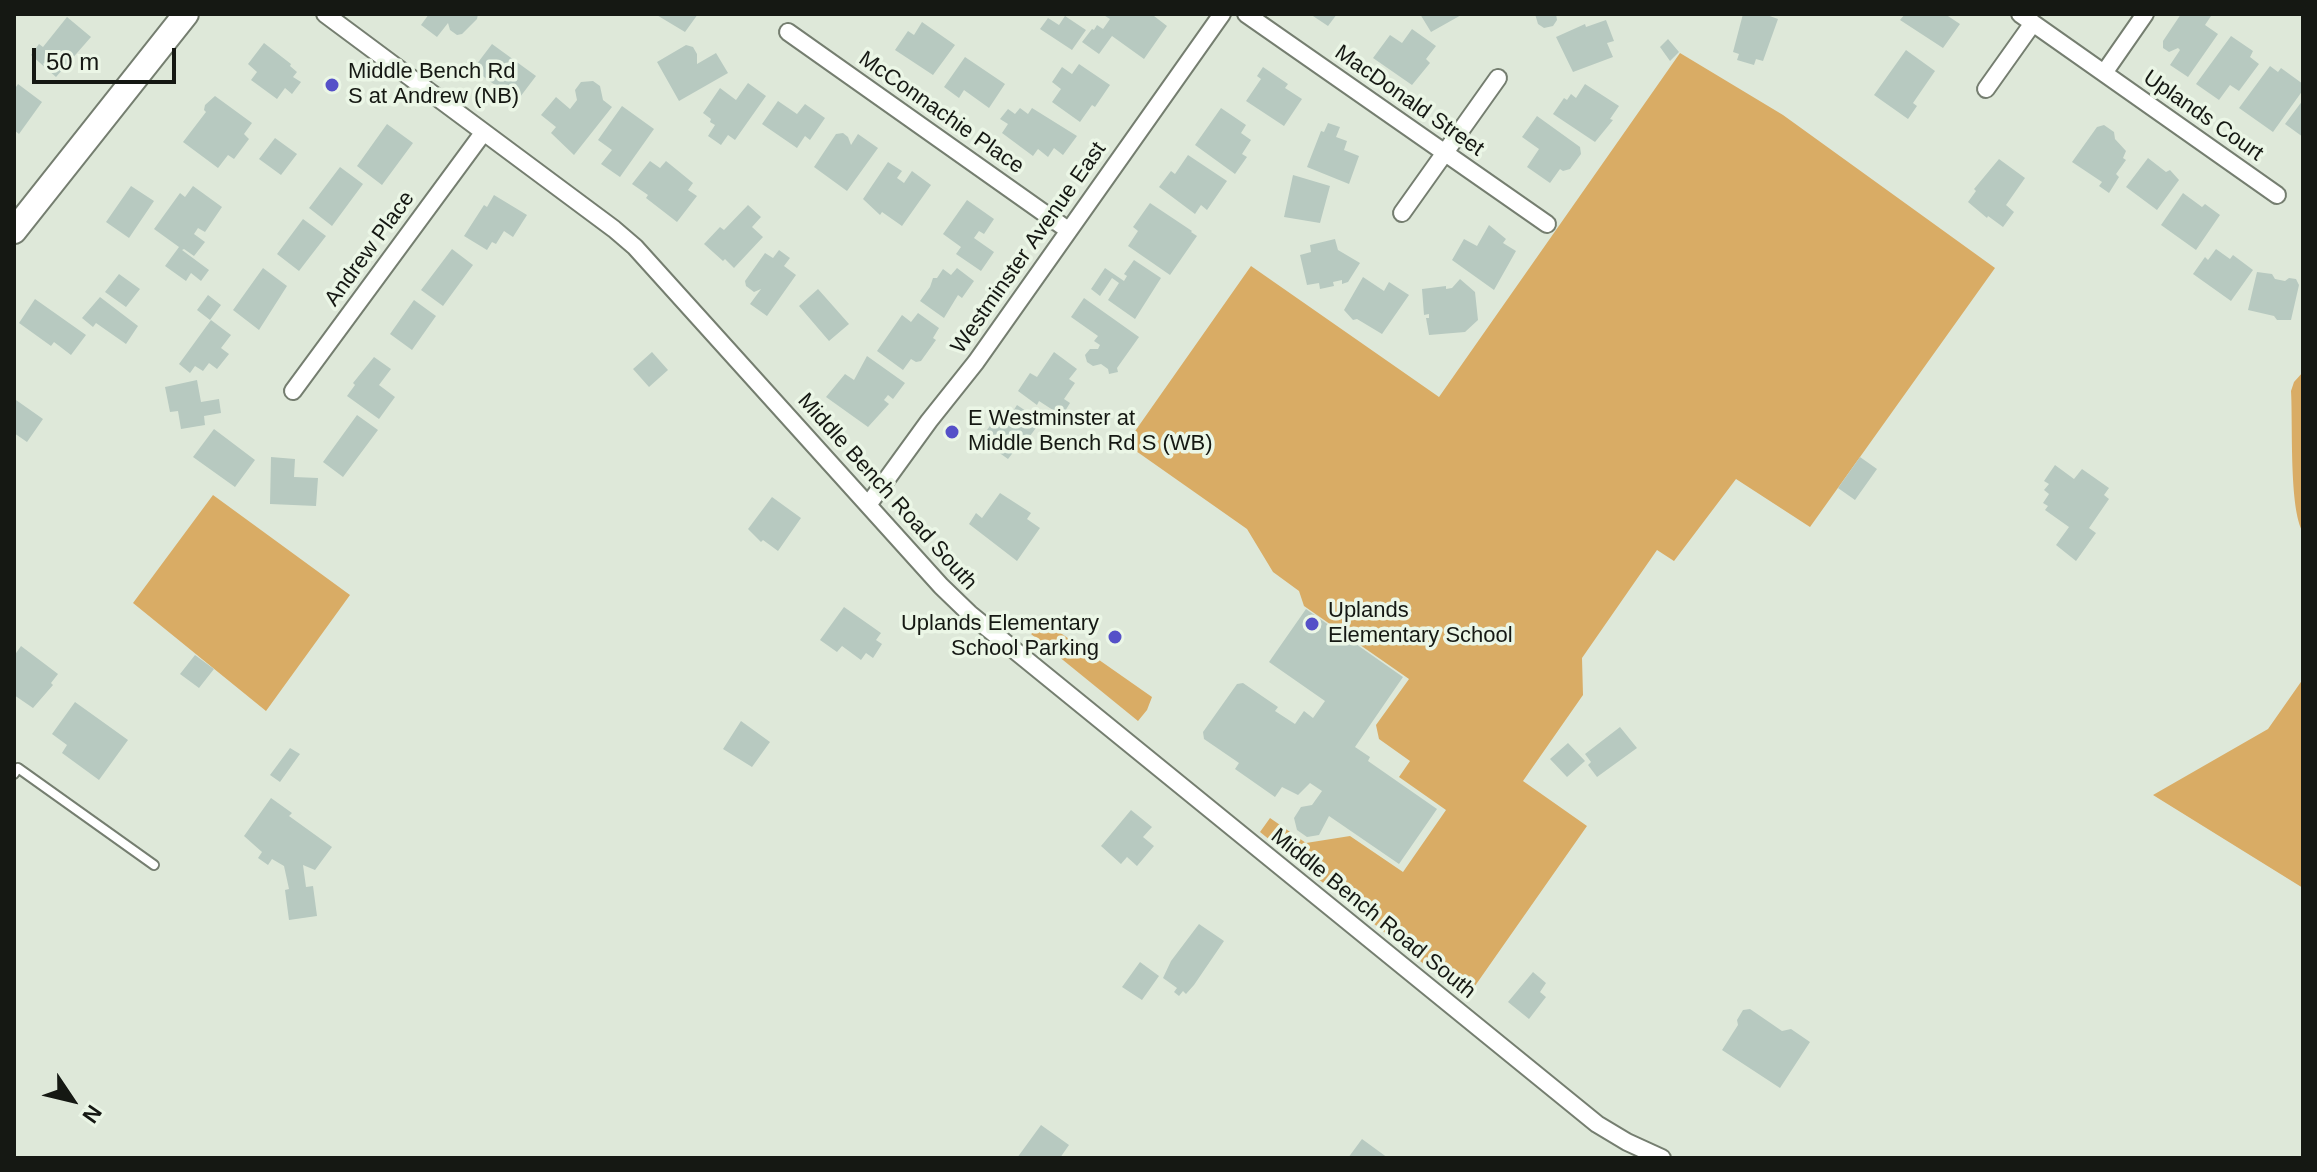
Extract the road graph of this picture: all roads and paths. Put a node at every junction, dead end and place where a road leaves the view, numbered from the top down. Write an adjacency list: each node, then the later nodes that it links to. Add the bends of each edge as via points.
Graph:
1 (186, 14): 17 (main road)
2 (325, 14): 11 (street, Middle Bench Road South)
3 (1222, 14): 16 (street, Westminster Avenue East)
4 (1246, 14): 12 (street, MacDonald Street)
5 (2145, 14): 8 (street)
6 (2026, 18): 8 (street, Uplands Court); 10 (street)
7 (788, 32): 16 (street, McConnachie Place)
8 (2104, 73): 13 (street, Uplands Court)
9 (1498, 78): 12 (street)
10 (1986, 89)
11 (483, 133): 18 (street, Andrew Place); 19 (street, Middle Bench Road South, via 635,247)
12 (1444, 152): 14 (street); 15 (street, MacDonald Street)
13 (2277, 195)
14 (1402, 213)
15 (1547, 224)
16 (1068, 230): 19 (street, Westminster Avenue East)
17 (14, 231)
18 (293, 391)
19 (868, 505): 22 (street, Middle Bench Road South, via 990,631 1597,1124)
20 (14, 774): 21 (lane, via 18,768)
21 (154, 865)
22 (1662, 1158)

